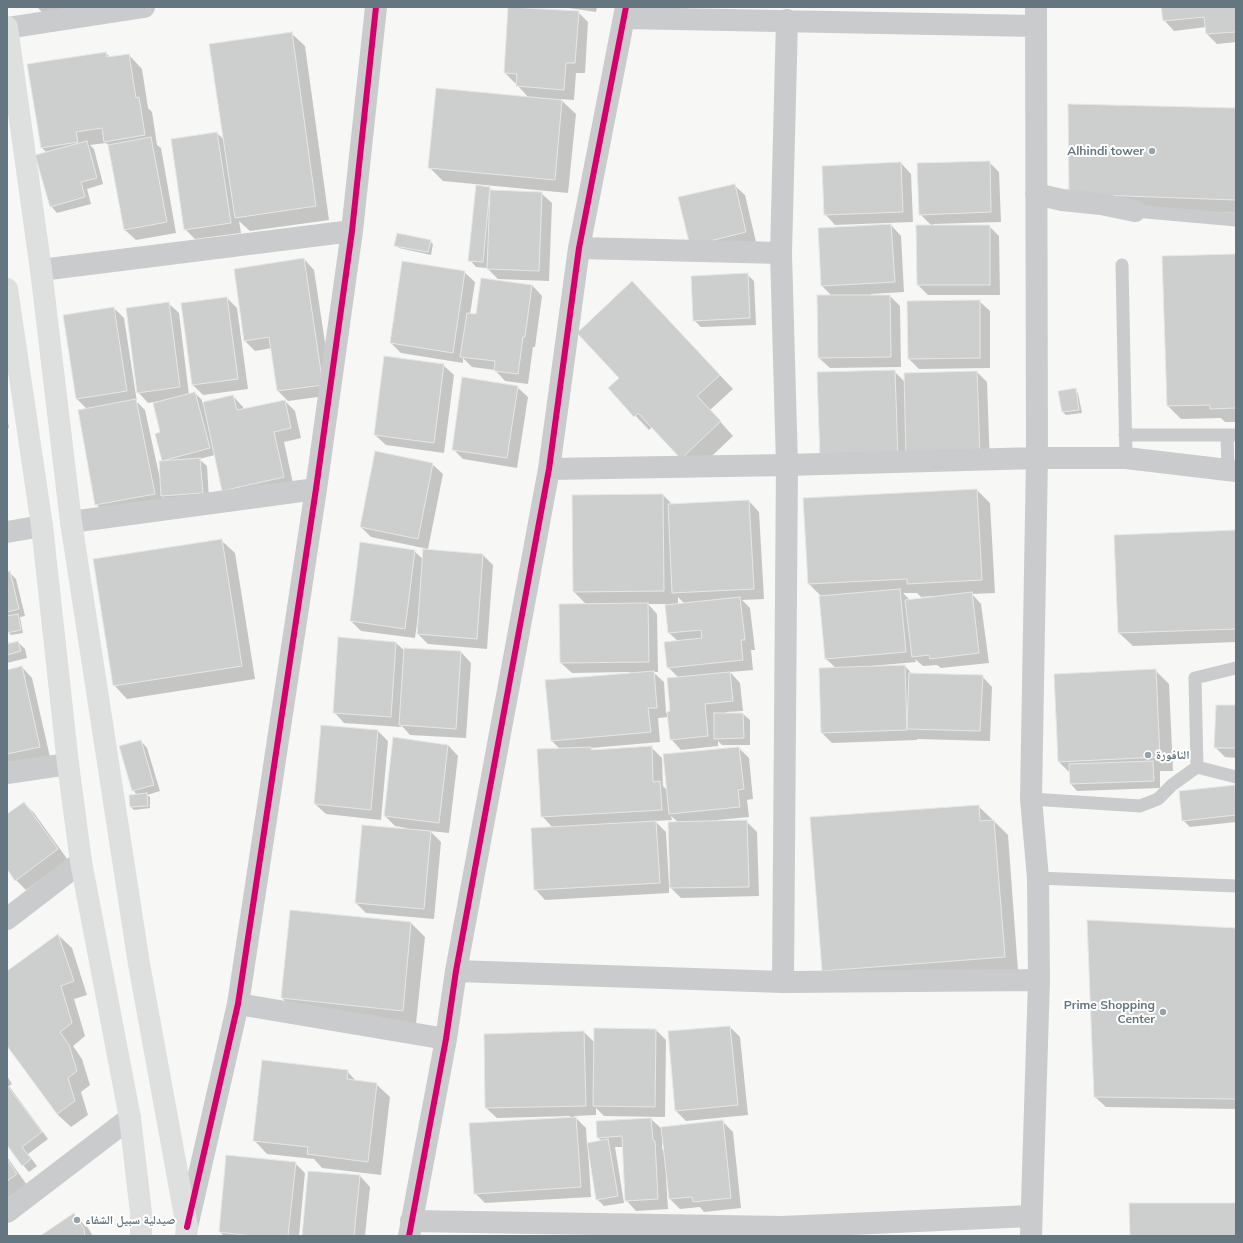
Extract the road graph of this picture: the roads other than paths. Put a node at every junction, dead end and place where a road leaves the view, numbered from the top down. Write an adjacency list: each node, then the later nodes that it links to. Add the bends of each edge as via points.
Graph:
1 (144, 7): 6 (street)
2 (376, 7): 10 (street)
3 (625, 12): 5 (street); 11 (street)
4 (1036, 17): 5 (street); 7 (street)
5 (787, 20): 12 (street)
6 (7, 27): 14 (main road)
7 (1036, 194): 8 (street); 18 (street)
8 (1135, 211): 9 (lane)
9 (1236, 220)
10 (352, 231): 14 (street); 23 (street)
11 (580, 248): 12 (street); 21 (street)
12 (781, 253): 20 (street)
13 (1122, 265): 16 (lane)
14 (41, 270): 24 (main road)
15 (7, 289): 25 (main road)
16 (1125, 435): 17 (lane); 19 (lane)
17 (1232, 435): 22 (lane)
18 (1037, 458): 19 (street); 20 (street); 32 (street)
19 (1126, 458): 22 (street)
20 (787, 465): 21 (street); 39 (street)
21 (549, 469): 37 (street)
22 (1232, 471)
23 (316, 489): 24 (street); 40 (street)
24 (70, 522): 46 (main road, via 139,964)
25 (42, 526): 26 (street); 28 (main road)
26 (7, 532)
27 (1236, 668): 29 (lane, via 1195,678)
28 (68, 764): 30 (street); 33 (main road)
29 (1197, 767): 31 (lane); 32 (lane, via 1158,799 1140,806)
30 (7, 773)
31 (1236, 777)
32 (1031, 799): 34 (street)
33 (81, 862): 36 (street); 42 (main road)
34 (1038, 878): 35 (lane); 38 (street)
35 (1236, 886)
36 (7, 919)
37 (456, 971): 39 (street); 41 (street)
38 (1039, 980): 39 (street); 44 (street)
39 (783, 982)
40 (238, 1004): 41 (street); 46 (street)
41 (446, 1039): 45 (street)
42 (130, 1118): 43 (street); 48 (main road, via 141,1213)
43 (7, 1212)
44 (1031, 1226): 47 (street)
45 (410, 1229): 47 (street)
46 (186, 1232)
47 (782, 1232)
48 (141, 1236)

